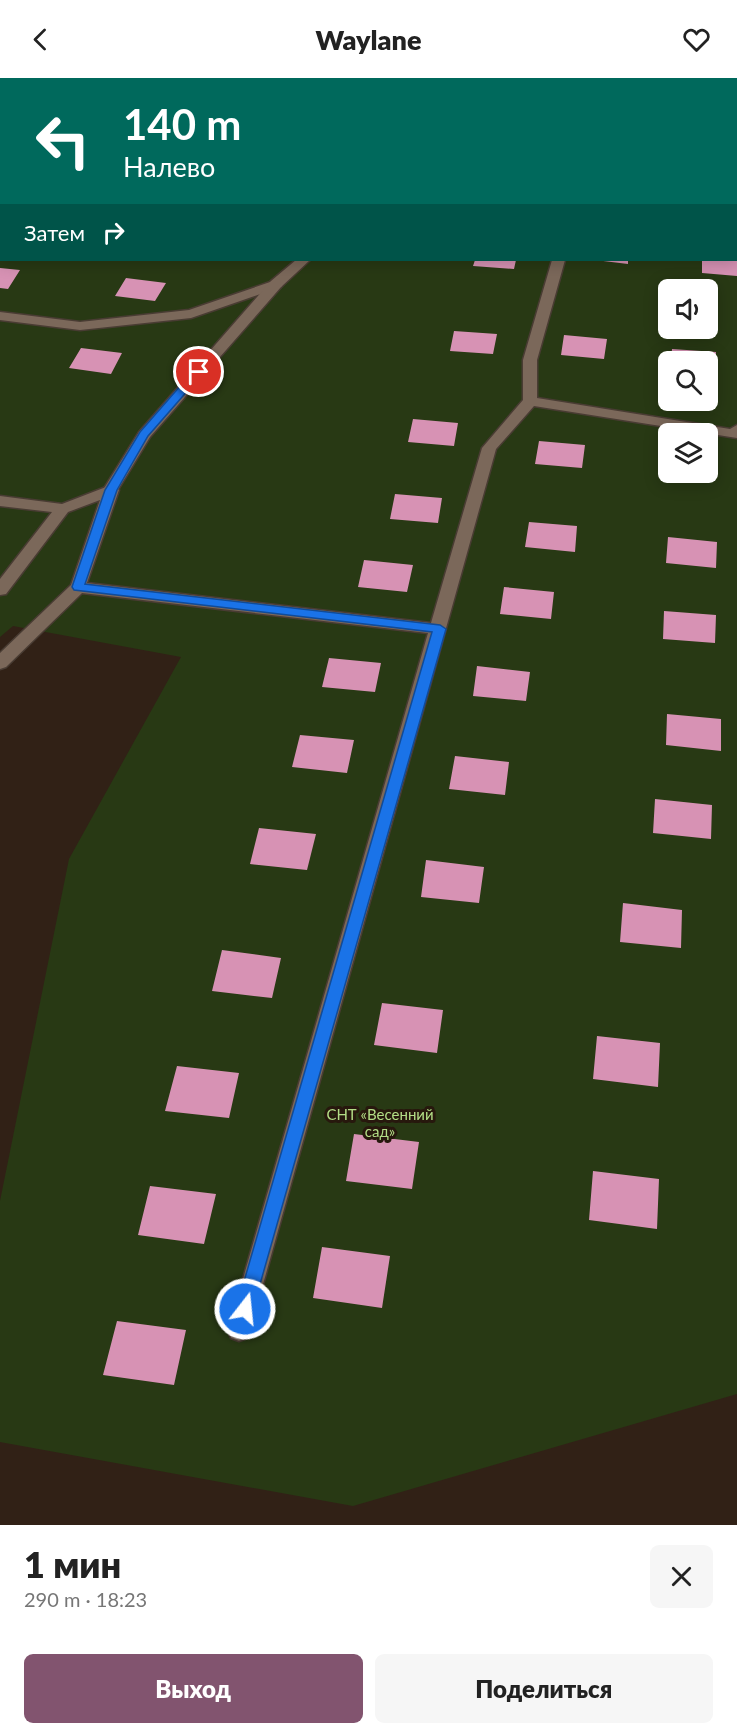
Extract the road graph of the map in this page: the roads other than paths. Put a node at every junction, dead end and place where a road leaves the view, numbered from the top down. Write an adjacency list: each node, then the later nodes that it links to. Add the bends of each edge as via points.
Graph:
1 (302, 261): 3 (street)
2 (558, 261): 5 (street, via 530,360)
3 (276, 284): 4 (street, via 191,314 80,326); 7 (street, via 144,435)
4 (0, 316)
5 (530, 402): 6 (street); 12 (street, via 489,448)
6 (737, 433)
7 (111, 490): 9 (street); 10 (street)
8 (0, 501): 9 (street)
9 (63, 509): 11 (street)
10 (78, 587): 12 (street); 13 (street)
11 (0, 590)
12 (440, 629): 14 (street)
13 (0, 663)
14 (238, 1331)

